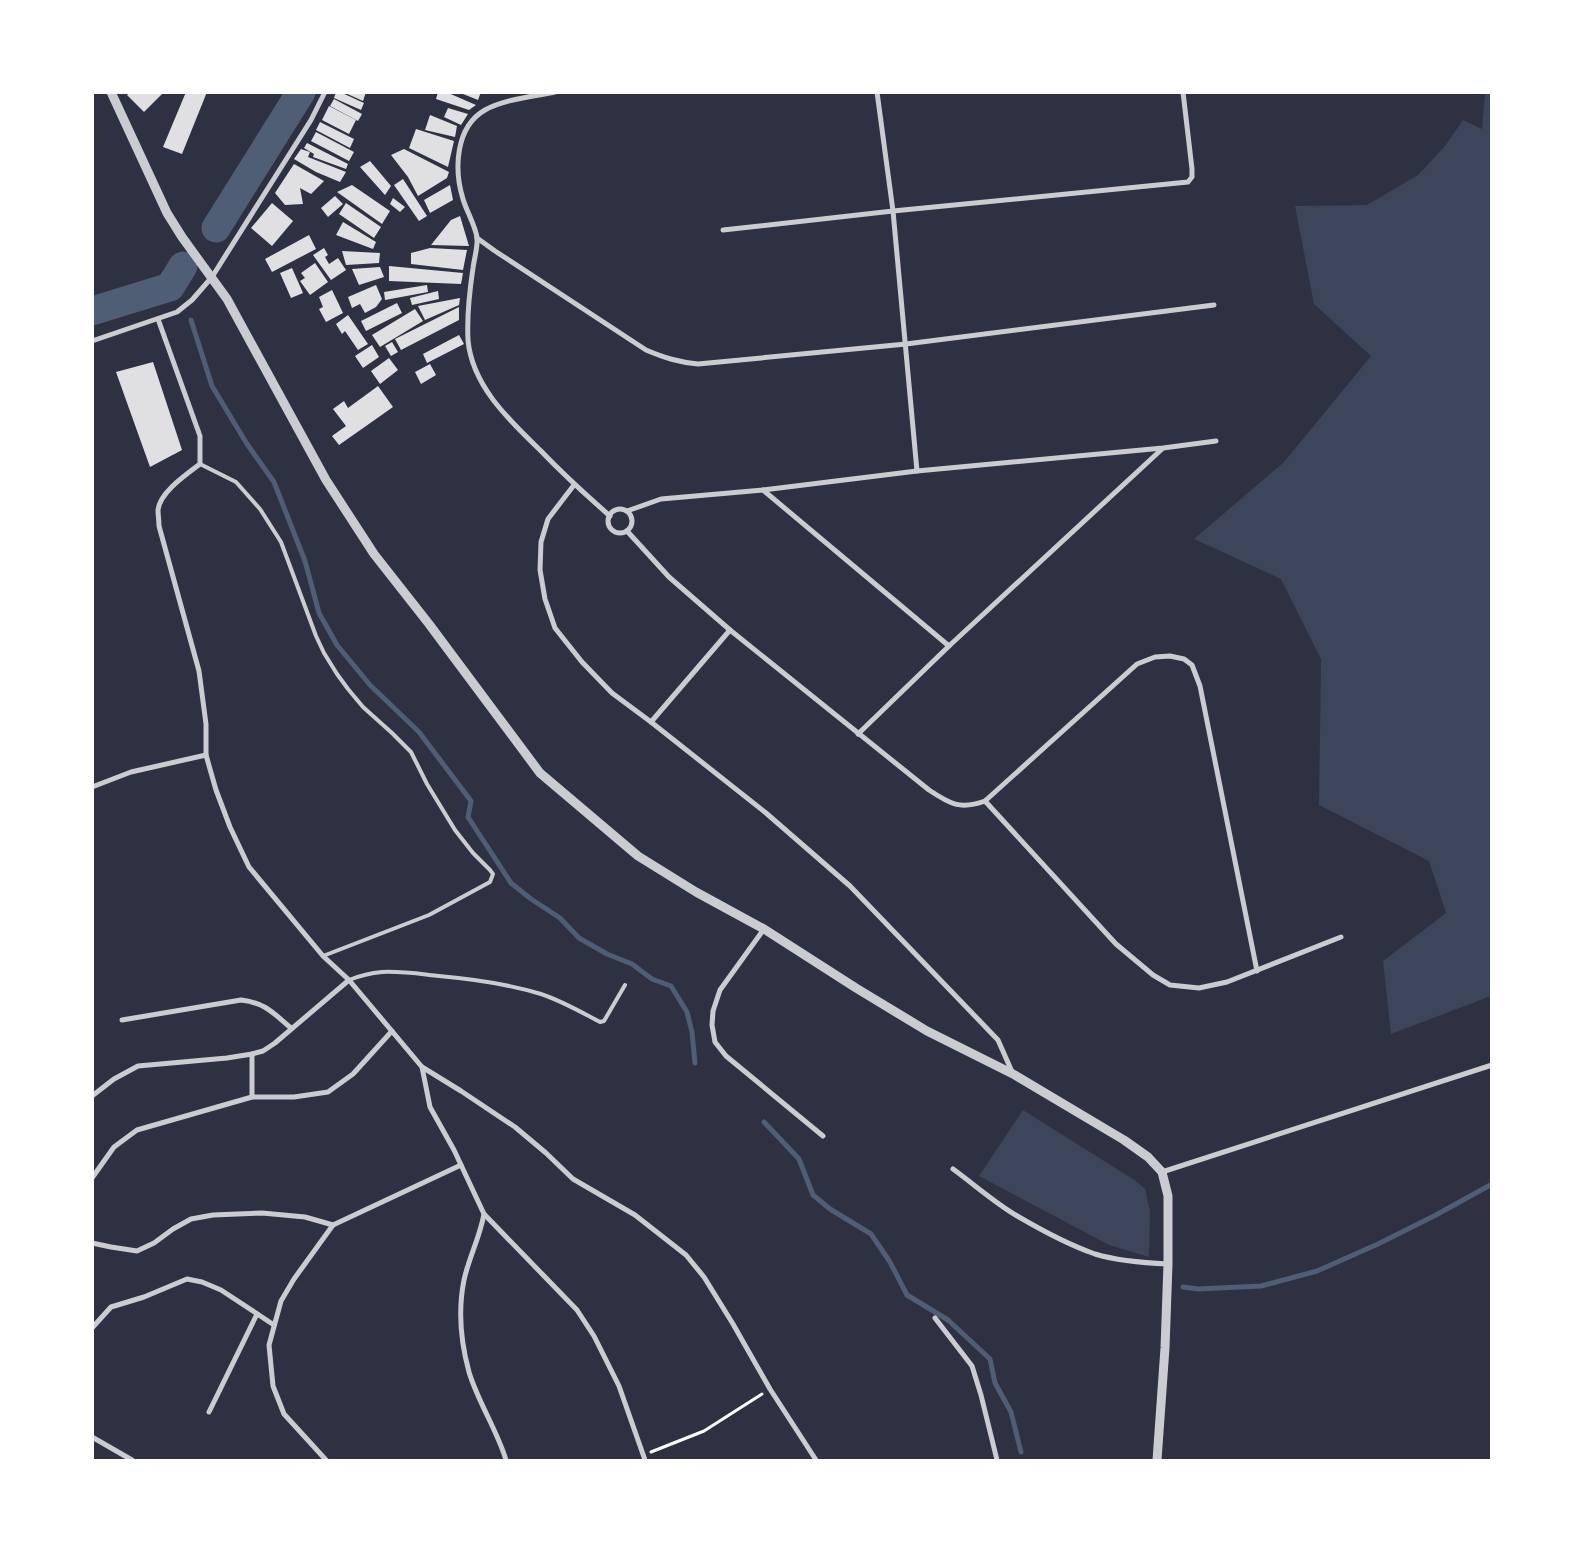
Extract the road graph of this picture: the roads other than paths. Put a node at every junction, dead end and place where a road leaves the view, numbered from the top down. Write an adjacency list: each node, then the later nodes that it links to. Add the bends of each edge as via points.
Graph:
1 (111, 92): 9 (street, via 167,213)
2 (325, 92): 9 (street, via 311,120)
3 (555, 92): 8 (street, via 502,103 484,111 464,133 459,152 462,198)
4 (877, 92): 6 (street)
5 (1183, 92): 6 (street, via 1192,164 1190,180)
6 (893, 211): 7 (street); 13 (street)
7 (723, 230)
8 (477, 238): 13 (street, via 646,350 667,360 698,364); 18 (street, via 468,339 472,361 495,402)
9 (212, 277): 11 (street, via 177,312); 30 (street, via 326,480 374,554 540,773 638,856)
10 (1214, 305): 13 (street)
11 (158, 319): 12 (street); 16 (street, via 200,436)
12 (92, 341)
13 (906, 344): 17 (street)
14 (1216, 441): 15 (street)
15 (1162, 448): 17 (street); 24 (street)
16 (200, 464): 27 (street, via 168,491 158,508 164,549 199,671 206,724); 32 (lane, via 236,482 260,509 281,542 328,660 364,707 410,752 455,830 493,874 490,882 429,915)
17 (917, 471): 19 (street)
18 (574, 484): 21 (street); 25 (street, via 548,518 541,542 544,599 555,628 582,662 612,693)
19 (763, 490): 20 (street, via 661,499); 24 (street)
20 (626, 511): 21 (street, via 616,510); 22 (street, via 632,521)
21 (610, 516): 22 (street, via 613,530)
22 (627, 531): 23 (street, via 669,576)
23 (730, 630): 25 (street); 26 (street)
24 (949, 646): 26 (street)
25 (651, 722): 42 (street, via 766,813 850,886 998,1040)
26 (858, 734): 29 (street, via 946,802 968,806)
27 (206, 755): 28 (street, via 131,772); 32 (street, via 223,809 248,867)
28 (92, 787)
29 (985, 801): 33 (street, via 1116,944 1170,985 1199,988); 33 (street, via 1137,664 1155,657 1184,658 1192,665 1200,686)
30 (764, 929): 42 (street, via 927,1031); 45 (street, via 720,990 713,1011 715,1042 726,1056)
31 (1342, 937): 33 (street)
32 (323, 956): 34 (street)
33 (1257, 971)
34 (348, 980): 35 (lane, via 382,972 414,973 514,986 575,1008 600,1022 604,1021); 37 (street); 38 (street)
35 (625, 984)
36 (122, 1020): 37 (street, via 241,1000 264,1006)
37 (291, 1028): 39 (street, via 263,1051)
38 (392, 1031): 41 (street); 44 (street, via 353,1074 328,1092 294,1097)
39 (252, 1054): 43 (street, via 138,1066); 44 (street)
40 (1492, 1065): 48 (street)
41 (422, 1067): 46 (street, via 430,1106); 64 (street, via 515,1127 573,1180 635,1215 686,1255 704,1277)
42 (1013, 1074): 48 (street, via 1128,1143)
43 (92, 1096)
44 (252, 1097): 49 (street, via 137,1130 114,1148)
45 (823, 1136)
46 (461, 1165): 50 (street); 51 (street)
47 (954, 1170): 53 (street, via 1018,1216 1064,1241 1121,1260)
48 (1162, 1172): 53 (street, via 1168,1196)
49 (92, 1178)
50 (484, 1214): 60 (street, via 577,1310 619,1386); 63 (street, via 464,1280 460,1314 462,1344 470,1373)
51 (333, 1225): 52 (street, via 305,1217 262,1213 213,1216 191,1219 154,1244 137,1251); 56 (street, via 281,1301)
52 (92, 1243)
53 (1168, 1264): 66 (street)
54 (258, 1314): 56 (street); 57 (street, via 221,1290 186,1280 111,1306); 58 (street)
55 (935, 1318): 65 (street, via 972,1366)
56 (274, 1325): 62 (street, via 269,1345 273,1386 284,1414)
57 (92, 1328)
58 (209, 1412)
59 (92, 1437): 61 (street)
60 (644, 1458)
61 (132, 1460)
62 (326, 1460)
63 (506, 1460)
64 (816, 1460)
65 (997, 1460)
66 (1157, 1460)

